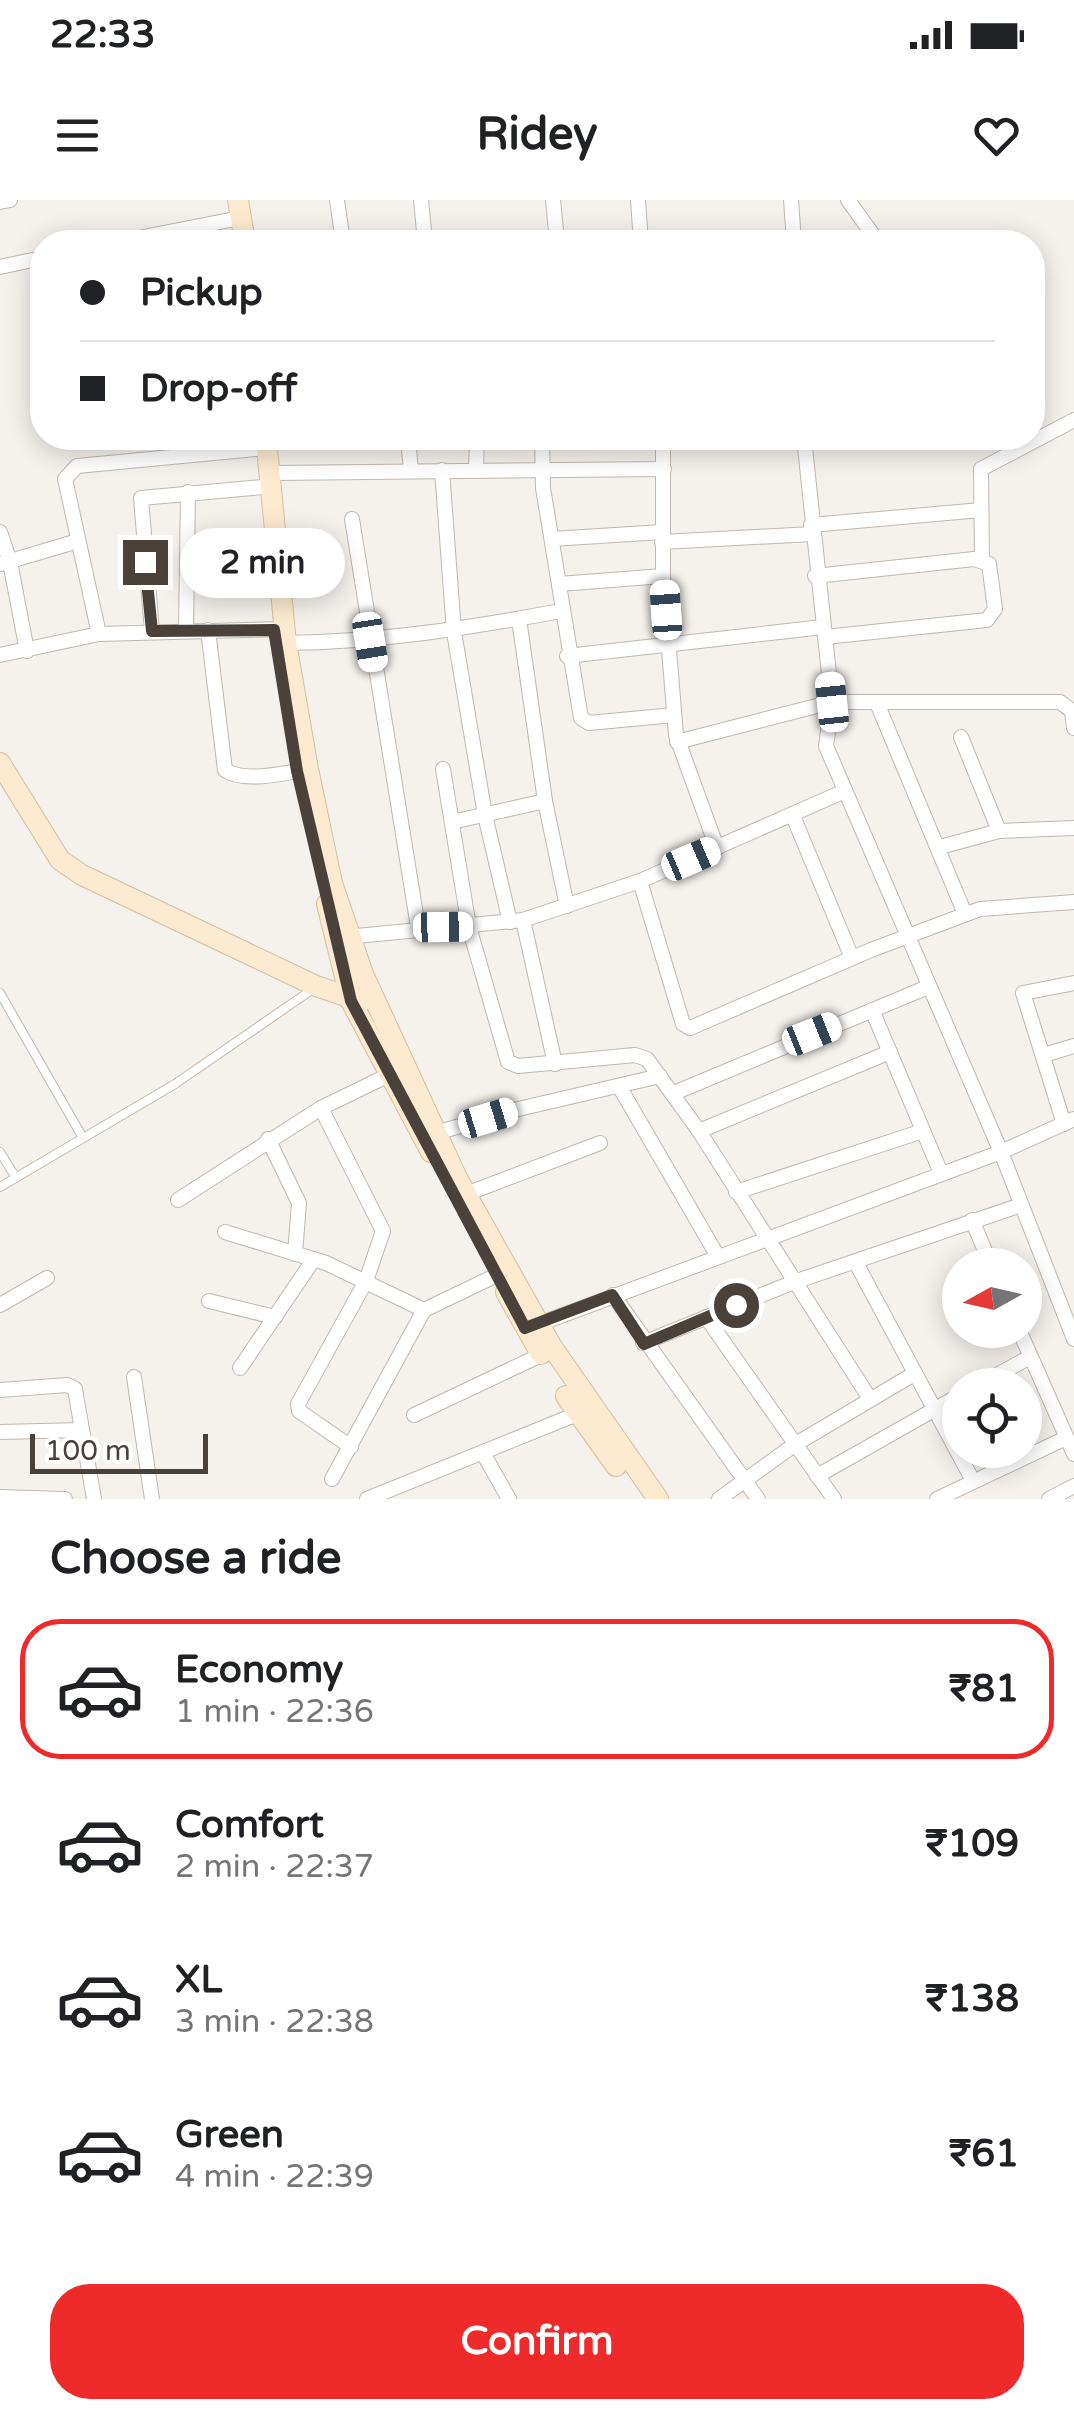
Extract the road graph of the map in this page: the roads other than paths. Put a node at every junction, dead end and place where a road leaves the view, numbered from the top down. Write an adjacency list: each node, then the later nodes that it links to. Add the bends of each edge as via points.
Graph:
1 (10, 200): 8 (street)
2 (337, 200): 12 (street)
3 (421, 200): 13 (street)
4 (553, 200): 14 (street)
5 (638, 200): 15 (street)
6 (791, 200): 16 (street)
7 (851, 201): 17 (street)
8 (0, 202)
9 (243, 205): 10 (street); 11 (street)
10 (159, 230)
11 (244, 230)
12 (341, 230)
13 (424, 230)
14 (556, 230)
15 (640, 230)
16 (791, 230)
17 (870, 230)
18 (30, 261): 19 (street)
19 (0, 267)
20 (1074, 420): 21 (street)
21 (1045, 435)
22 (409, 450): 32 (street)
23 (477, 450): 30 (street)
24 (542, 450): 33 (street)
25 (663, 450): 31 (street)
26 (805, 450): 37 (street)
27 (1017, 450): 35 (street, via 981,469)
28 (267, 460): 32 (street); 34 (street); 41 (street, via 72,468 66,479); 55 (street)
29 (442, 470): 30 (street); 32 (street); 52 (street)
30 (476, 470): 33 (street)
31 (664, 470): 33 (street); 39 (street)
32 (411, 471)
33 (542, 471): 40 (street)
34 (188, 492): 50 (street, via 139,500); 51 (street)
35 (981, 510): 37 (street); 42 (street)
36 (352, 518): 56 (street)
37 (811, 530): 39 (street); 45 (street)
38 (0, 532): 43 (street)
39 (662, 537): 40 (street); 44 (street)
40 (552, 539): 46 (street)
41 (78, 541): 43 (street); 54 (street)
42 (982, 561): 45 (street); 53 (street, via 988,564 995,609 987,620)
43 (5, 563): 58 (street)
44 (663, 576): 46 (street); 57 (street)
45 (815, 576): 53 (street)
46 (559, 584): 47 (street)
47 (561, 611): 48 (street); 60 (street)
48 (519, 619): 52 (street); 71 (street)
49 (208, 630): 51 (street); 55 (street); 68 (street, via 225,770)
50 (152, 631): 51 (street); 54 (street)
51 (186, 631)
52 (454, 632): 56 (street); 72 (street)
53 (824, 632): 57 (street); 61 (street)
54 (99, 634): 58 (street)
55 (282, 634): 56 (street); 68 (street)
56 (370, 642): 84 (street)
57 (668, 644): 60 (street); 63 (street)
58 (27, 651): 59 (street)
59 (0, 656)
60 (567, 656): 63 (street, via 586,722)
61 (832, 702): 62 (street); 66 (street); 70 (street, via 826,746)
62 (877, 703): 64 (street, via 1060,702 1072,712); 77 (street)
63 (674, 715): 66 (street)
64 (1074, 728)
65 (962, 737): 76 (street)
66 (677, 742): 78 (street)
67 (0, 763): 90 (street, via 60,860)
68 (303, 770): 87 (street)
69 (443, 770): 74 (street)
70 (845, 791): 73 (street); 86 (street)
71 (545, 801): 72 (street); 81 (street)
72 (486, 814): 74 (street); 83 (street)
73 (793, 816): 78 (street); 88 (street)
74 (452, 822): 85 (street)
75 (1074, 828): 76 (street)
76 (1000, 831): 77 (street)
77 (940, 847): 82 (street)
78 (717, 848): 79 (street)
79 (640, 881): 81 (street); 88 (street, via 686,1027)
80 (1074, 902): 82 (street)
81 (566, 906): 83 (street)
82 (965, 914): 86 (street)
83 (516, 921): 85 (street); 99 (street)
84 (418, 927): 85 (street); 87 (street)
85 (469, 927): 99 (street, via 508,1062)
86 (906, 936): 88 (street); 91 (street)
87 (343, 938): 93 (street); 94 (street)
88 (852, 958)
89 (1074, 984): 98 (street, via 1023,993)
90 (316, 986): 93 (street); 109 (lane, via 175,1084)
91 (928, 988): 95 (street); 113 (street)
92 (0, 994): 109 (lane)
93 (351, 1001): 94 (street); 100 (street)
94 (376, 1002): 100 (street)
95 (872, 1010): 97 (street); 103 (street)
96 (1074, 1046): 98 (street)
97 (890, 1052): 106 (street); 107 (street)
98 (1044, 1054): 105 (street)
99 (555, 1064): 101 (street, via 635,1055)
100 (398, 1071): 104 (street); 108 (street); 129 (street)
101 (660, 1076): 102 (street); 103 (street)
102 (619, 1086): 108 (street); 126 (street)
103 (674, 1093): 106 (street)
104 (321, 1108): 110 (street); 131 (street, via 383,1231)
105 (1069, 1122): 113 (street)
106 (699, 1131): 117 (street)
107 (923, 1131): 114 (street); 117 (street)
108 (436, 1133): 118 (street)
109 (83, 1138): 115 (lane)
110 (268, 1140): 119 (street); 125 (street, via 299,1203)
111 (600, 1143): 118 (street)
112 (0, 1152): 115 (lane)
113 (1001, 1152): 114 (street); 120 (street)
114 (941, 1173): 123 (street)
115 (16, 1178): 116 (lane)
116 (0, 1187)
117 (736, 1192): 123 (street)
118 (466, 1194): 139 (street)
119 (178, 1200)
120 (1021, 1204): 121 (street); 140 (street)
121 (972, 1220): 124 (street); 128 (street)
122 (226, 1232): 125 (street)
123 (766, 1238): 126 (street); 132 (street)
124 (984, 1248)
125 (296, 1254): 127 (street)
126 (717, 1255): 133 (street)
127 (314, 1259): 131 (street); 137 (street)
128 (856, 1263): 132 (street); 147 (street)
129 (497, 1275): 136 (street); 139 (street)
130 (47, 1278): 135 (street)
131 (366, 1282): 136 (street); 159 (street, via 298,1404 298,1411)
132 (794, 1282): 138 (street); 150 (street)
133 (612, 1295): 139 (street); 141 (street)
134 (209, 1300): 137 (street)
135 (0, 1305)
136 (424, 1310): 159 (street)
137 (275, 1317): 145 (street)
138 (706, 1317): 141 (street); 158 (street)
139 (532, 1326): 143 (street); 176 (street)
140 (1074, 1339)
141 (644, 1344): 165 (street)
142 (1026, 1348): 144 (street)
143 (542, 1355): 153 (street); 154 (street)
144 (1030, 1357): 146 (street); 157 (street)
145 (240, 1368)
146 (1010, 1368)
147 (914, 1374): 150 (street); 152 (street)
148 (134, 1377): 172 (street)
149 (0, 1390): 155 (street, via 72,1386)
150 (870, 1400): 158 (street)
151 (942, 1406): 152 (street)
152 (934, 1410): 162 (street); 164 (street)
153 (578, 1414): 160 (street); 175 (street)
154 (414, 1415)
155 (82, 1430): 156 (street); 171 (street)
156 (0, 1432)
157 (1066, 1438): 161 (street); 164 (street)
158 (794, 1445): 162 (street); 165 (street)
159 (351, 1446): 163 (street)
160 (484, 1453): 173 (street); 174 (street)
161 (1074, 1454)
162 (818, 1476): 179 (street)
163 (332, 1479)
164 (972, 1479): 180 (street)
165 (744, 1480): 177 (street); 178 (street)
166 (1074, 1486): 168 (street)
167 (0, 1497): 169 (street)
168 (1054, 1498)
169 (38, 1499): 170 (street)
170 (64, 1499)
171 (94, 1499)
172 (152, 1499)
173 (367, 1499)
174 (509, 1499)
175 (642, 1499)
176 (658, 1499)
177 (720, 1499)
178 (758, 1499)
179 (834, 1499)
180 (937, 1499)

